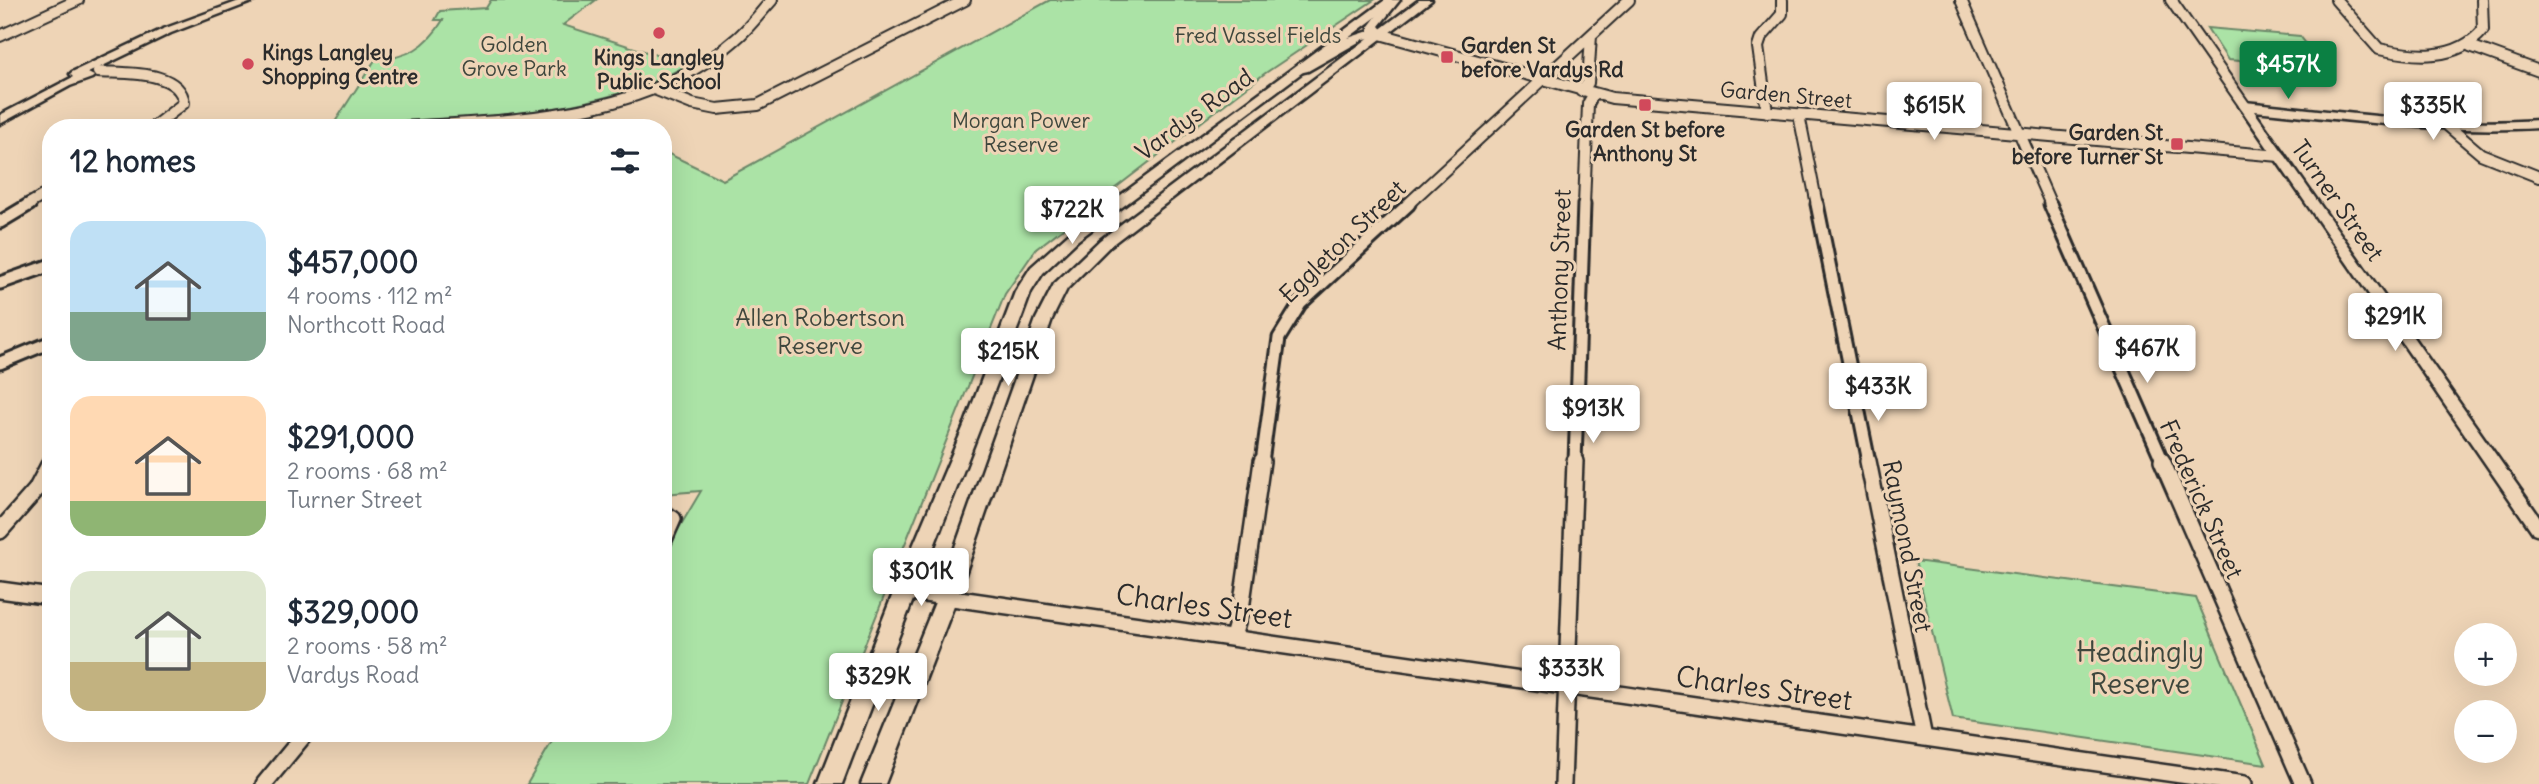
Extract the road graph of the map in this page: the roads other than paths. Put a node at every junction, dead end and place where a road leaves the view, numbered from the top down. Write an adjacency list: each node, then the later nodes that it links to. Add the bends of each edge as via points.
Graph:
1 (78, 0): 14 (street)
2 (253, 0): 17 (street, via 167,31)
3 (772, 0): 21 (street, via 734,44)
4 (965, 0): 21 (street, via 750,107 707,109)
5 (1394, 0): 13 (street, via 1374,26); 19 (main road, Vardys Road)
6 (1426, 0): 13 (main road, Vardys Road)
7 (1629, 0): 15 (street, Eggleton Street)
8 (1782, 0): 24 (street, via 1782,14 1758,47)
9 (1961, 0): 31 (street, Frederick Street)
10 (2171, 0): 23 (street, Turner Street)
11 (2336, 0): 16 (street, via 2379,49 2439,54)
12 (2482, 0): 16 (street, via 2483,30)
13 (1380, 34): 19 (street, via 1361,36 1314,66); 20 (street, Garden Street); 45 (main road, Vardys Road, via 1105,243 1060,287 1044,319)
14 (2, 35)
15 (1591, 35): 20 (street, Eggleton Street); 22 (street, Anthony Street)
16 (2470, 46): 18 (street)
17 (97, 70): 26 (street, via 181,86 184,103); 28 (street)
18 (2539, 71)
19 (1294, 73): 44 (main road, Vardys Road, via 1073,237 1029,280)
20 (1544, 80): 22 (street, Garden Street); 47 (street, Eggleton Street, via 1300,304 1279,338 1241,609)
21 (654, 89): 27 (street, via 583,108)
22 (1587, 93): 24 (street, Garden Street); 48 (street, Anthony Street)
23 (2248, 110): 30 (street); 32 (street, Turner Street)
24 (1768, 112): 25 (street, Garden Street)
25 (1799, 115): 31 (street, Garden Street); 49 (street, Raymond Street)
26 (164, 119)
27 (493, 119)
28 (0, 121)
29 (2539, 124): 30 (street)
30 (2448, 126): 33 (street, via 2482,154)
31 (2020, 134): 32 (street, Garden Street); 56 (street, Frederick Street)
32 (2280, 156): 41 (street, Turner Street)
33 (2539, 177)
34 (42, 196): 35 (street)
35 (0, 222)
36 (42, 268): 37 (street)
37 (0, 282)
38 (42, 346): 39 (street)
39 (0, 363)
40 (42, 478): 42 (street)
41 (2539, 529)
42 (0, 531)
43 (0, 590): 46 (street)
44 (904, 590): 45 (street, Charles Street); 52 (main road, Vardys Road)
45 (948, 595): 47 (street, Charles Street); 53 (main road, Vardys Road)
46 (42, 596)
47 (1233, 637): 48 (street, Charles Street)
48 (1568, 686): 49 (street, Charles Street); 54 (street, Anthony Street)
49 (1924, 738): 55 (street, Charles Street)
50 (299, 742): 51 (street)
51 (264, 784)
52 (830, 784)
53 (873, 784)
54 (1563, 784)
55 (2244, 784)
56 (2303, 784)

